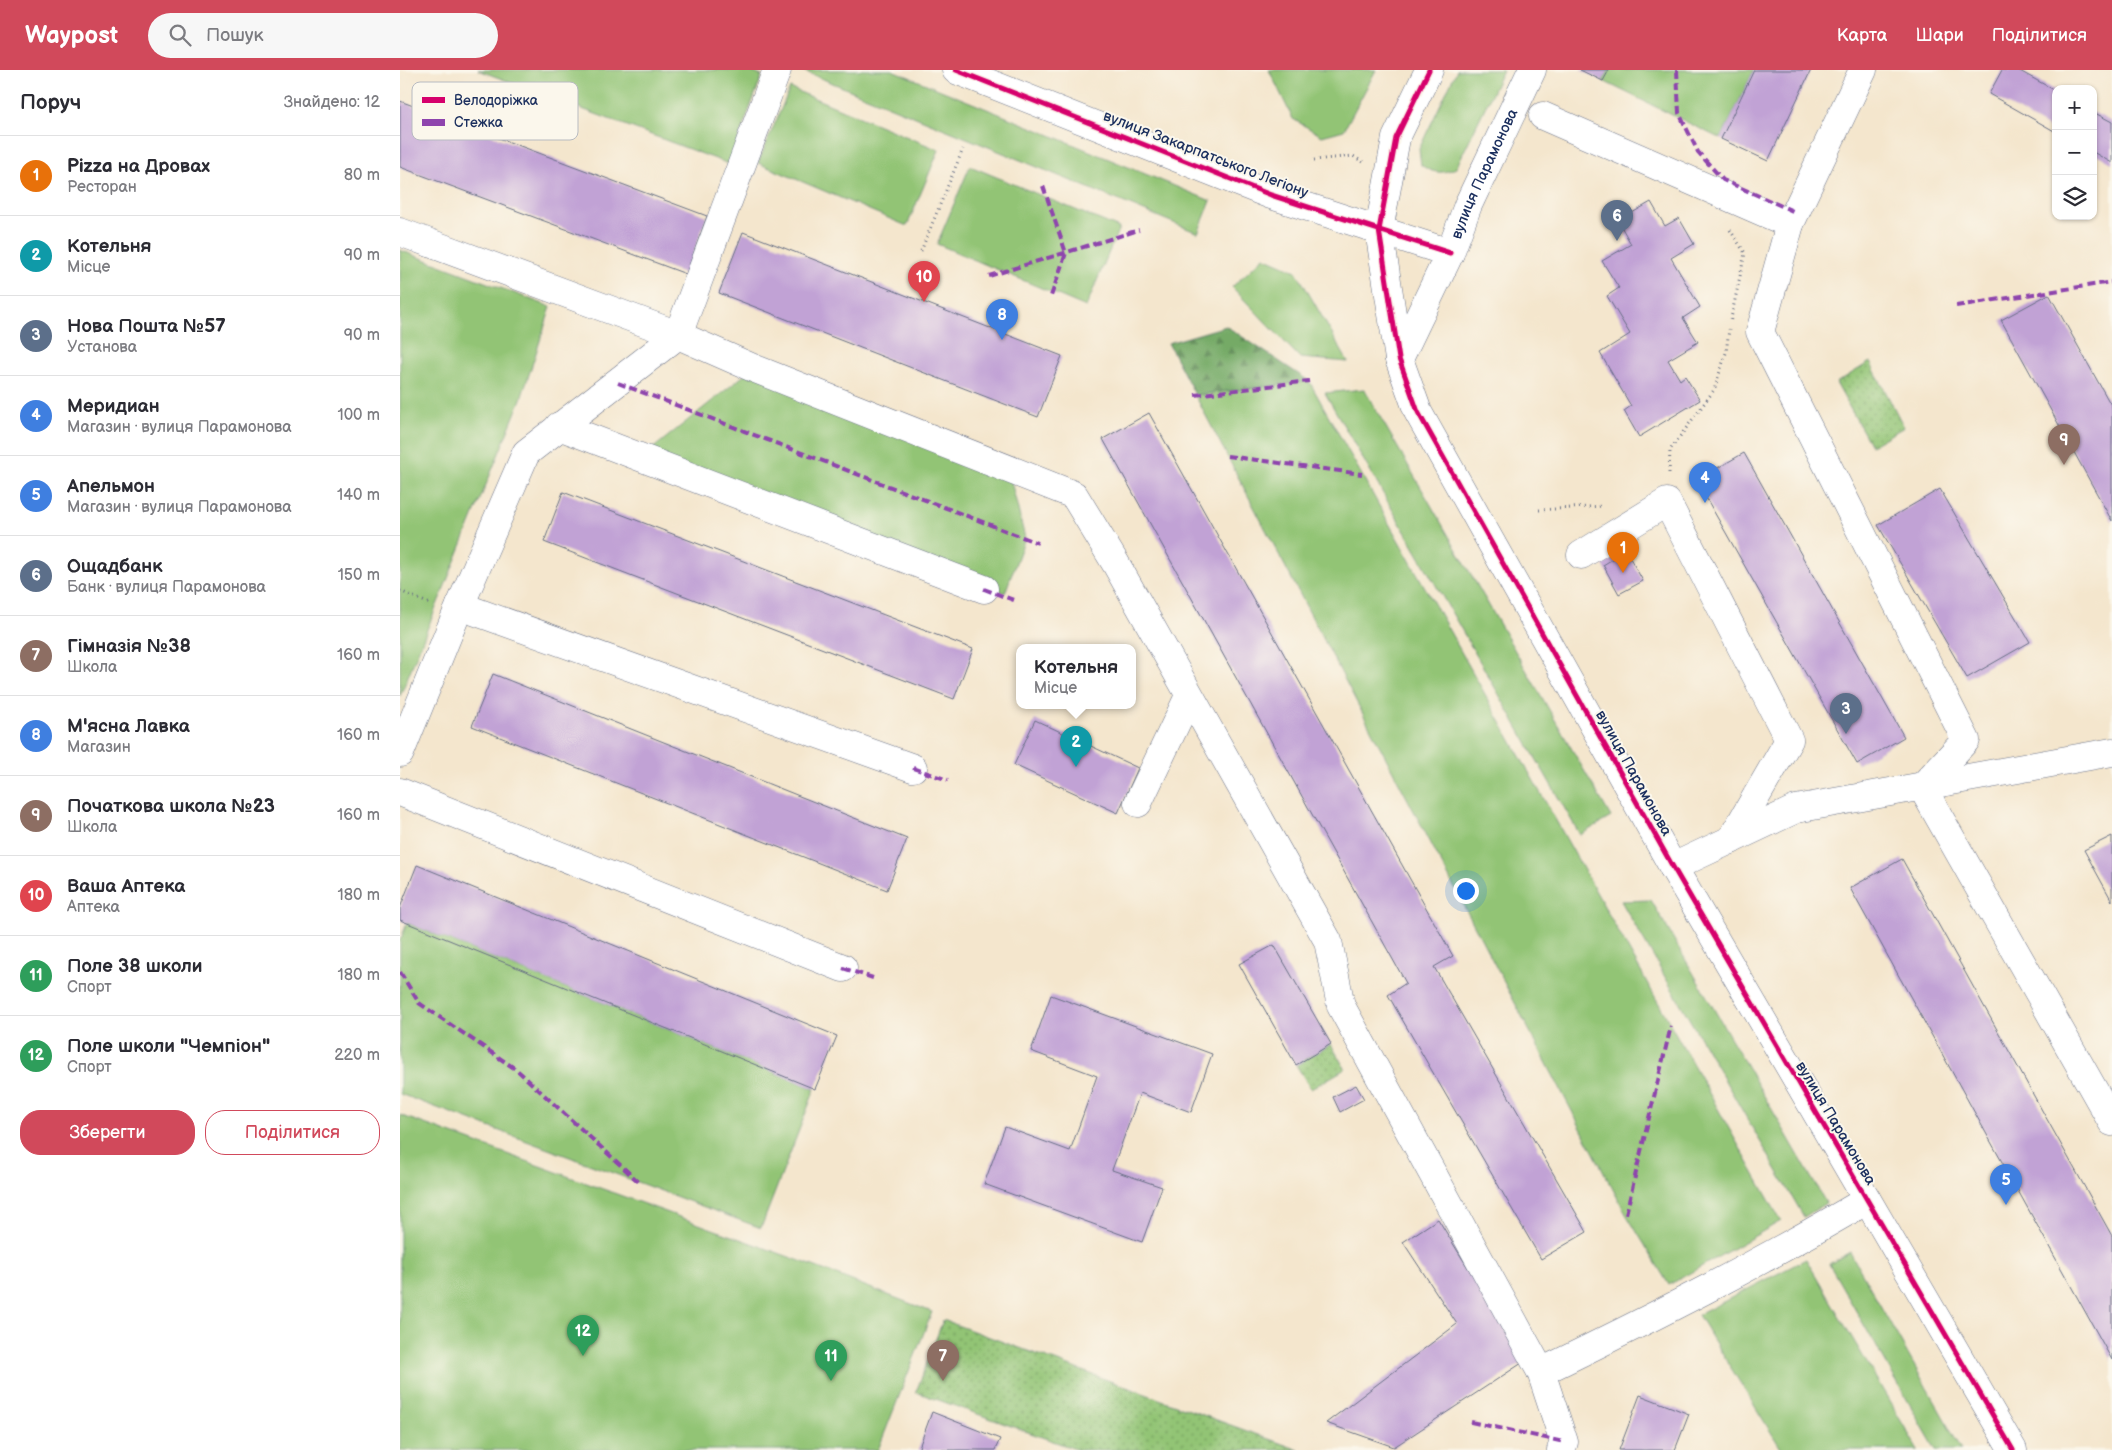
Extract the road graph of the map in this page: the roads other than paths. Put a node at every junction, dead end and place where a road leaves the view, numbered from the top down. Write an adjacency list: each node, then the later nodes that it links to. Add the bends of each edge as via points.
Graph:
1 (777, 70): 11 (street)
2 (956, 70): 8 (street, вулиця Закарпатського Легіону, via 1272,195)
3 (1429, 70): 8 (street, вулиця Парамонова, via 1396,138)
4 (1532, 70): 10 (street, вулиця Парамонова, via 1468,205)
5 (1863, 70): 7 (street)
6 (1543, 116): 7 (street)
7 (1790, 224): 21 (street, via 1760,332 1966,740)
8 (1379, 230): 10 (street, вулиця Закарпатського Легіону); 12 (street, вулиця Парамонова)
9 (400, 232): 11 (street)
10 (1450, 253): 12 (street, вулиця Парамонова)
11 (678, 335): 13 (street); 17 (street, via 753,368 1074,495)
12 (1399, 358): 25 (street, вулиця Парамонова, via 1418,412)
13 (559, 426): 15 (street); 16 (street, via 526,453)
14 (1581, 555): 24 (street, via 1667,502 1788,740)
15 (984, 589)
16 (460, 606): 19 (street); 20 (street)
17 (1189, 696): 23 (street); 29 (street, via 1328,941 1341,1006)
18 (2112, 752): 21 (street)
19 (400, 753)
20 (913, 768)
21 (1922, 787): 24 (street, via 1796,810); 27 (street)
22 (400, 792): 26 (street)
23 (1138, 803)
24 (1731, 840): 25 (street)
25 (1672, 867): 28 (street, вулиця Парамонова)
26 (843, 968)
27 (2112, 1122)
28 (1868, 1200): 29 (street, via 1690,1299); 31 (street, вулиця Парамонова)
29 (1541, 1372): 30 (street, via 1564,1442)
30 (1561, 1450)
31 (2013, 1450)

